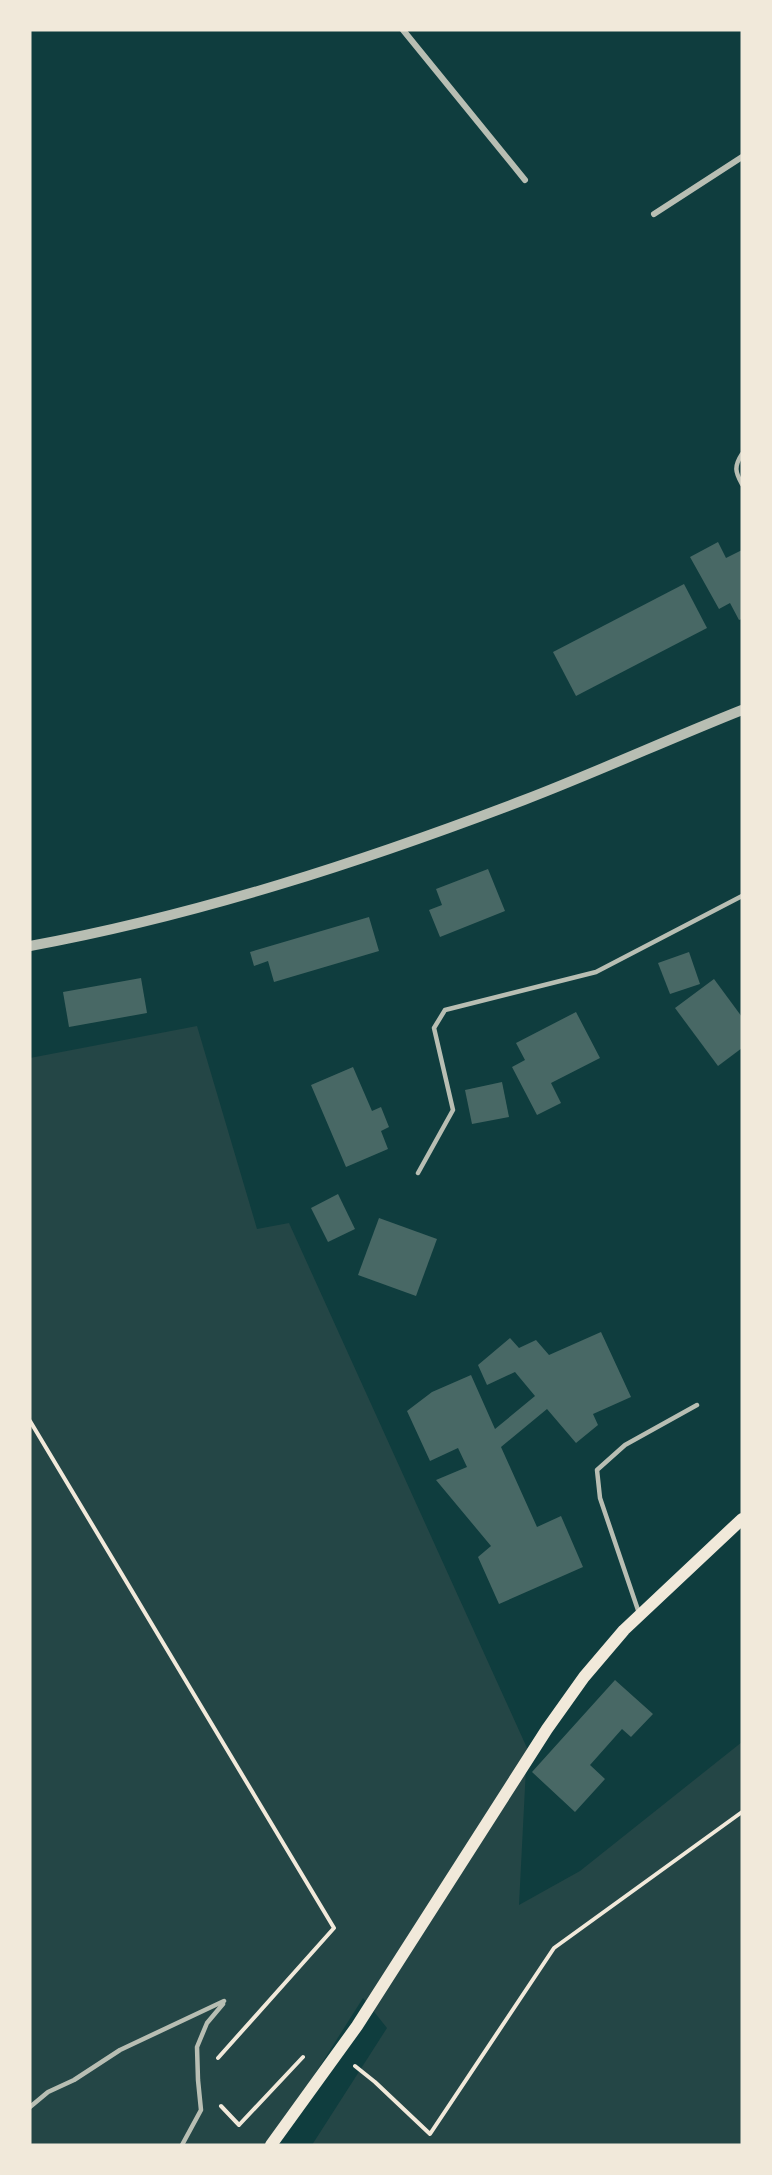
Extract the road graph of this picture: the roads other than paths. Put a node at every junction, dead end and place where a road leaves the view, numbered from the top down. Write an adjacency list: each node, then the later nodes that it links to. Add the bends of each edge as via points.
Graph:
1 (403, 30): 3 (street)
2 (742, 157): 4 (street)
3 (525, 180)
4 (654, 214)
5 (742, 454): 6 (lane, via 735,467)
6 (742, 484)
7 (742, 710): 9 (street, via 527,799 401,845 232,898)
8 (742, 896): 10 (lane, via 596,972 445,1010 434,1028 453,1110)
9 (30, 946)
10 (418, 1173)
11 (697, 1405): 13 (lane, via 625,1444 597,1470 600,1498)
12 (742, 1519): 13 (main road)
13 (640, 1614): 16 (main road, via 584,1677 547,1729 357,2026)
14 (30, 2107): 15 (lane, via 48,2092 120,2050 224,2001 207,2023 197,2047 201,2110)
15 (182, 2145)
16 (271, 2145)

